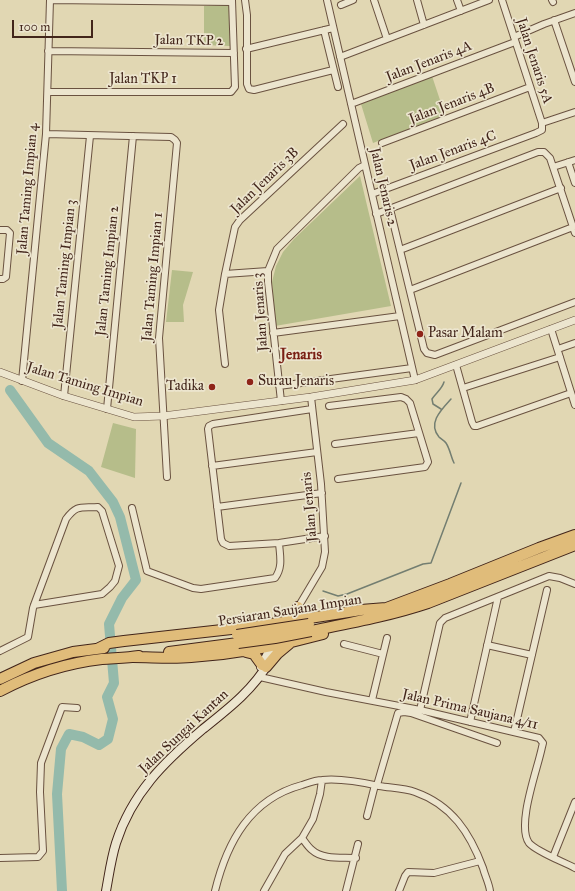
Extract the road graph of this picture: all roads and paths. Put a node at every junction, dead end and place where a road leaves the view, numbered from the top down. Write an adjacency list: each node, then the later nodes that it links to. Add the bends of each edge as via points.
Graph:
1 (50, 0): 10 (street); 21 (street, Jalan Taming Impian 4)
2 (245, 0): 20 (street)
3 (327, 0): 16 (street, Jalan Jenaris 2)
4 (353, 0): 11 (street)
5 (374, 0): 18 (street)
6 (416, 0): 15 (street)
7 (458, 0): 12 (street)
8 (489, 0): 12 (street)
9 (502, 0): 19 (street, Jalan Jenaris 5A)
10 (232, 1): 22 (street)
11 (341, 5)
12 (461, 11): 15 (street)
13 (575, 13): 14 (street, Jalan Jenaris 4A)
14 (554, 20): 19 (street, Jalan Jenaris 4A); 24 (street)
15 (424, 25): 18 (street)
16 (333, 28): 17 (street); 23 (street, Jalan Jenaris 2)
17 (324, 30): 20 (street); 25 (street)
18 (387, 39): 23 (street)
19 (515, 39): 28 (street, Jalan Jenaris 5A); 30 (street, Jalan Jenaris 4A)
20 (246, 49): 25 (street, via 249,89 254,90)
21 (48, 51): 22 (street, Jalan TKP 2); 29 (street, Jalan Taming Impian 4)
22 (234, 53): 29 (street, Jalan TKP 1, via 235,87 231,92)
23 (340, 57): 30 (street, Jalan Jenaris 2)
24 (572, 63): 26 (street)
25 (333, 70): 27 (street)
26 (575, 82)
27 (338, 87)
28 (530, 87): 33 (street, Jalan Jenaris 5A); 37 (street, Jalan Jenaris 4B)
29 (48, 92): 34 (street, Jalan Taming Impian 4)
30 (351, 104): 40 (street, Jalan Jenaris 2)
31 (575, 112): 33 (street, Jalan Jenaris 4C)
32 (343, 124): 51 (street, Jalan Jenaris 3B, via 240,220 235,227)
33 (542, 126): 44 (street, Jalan Jenaris 4C, via 529,136)
34 (46, 134): 35 (street); 66 (street, Jalan Taming Impian 4)
35 (90, 136): 36 (street); 72 (street, Jalan Taming Impian 3)
36 (134, 136): 78 (street, Jalan Taming Impian 2); 80 (street, Jalan Taming Impian 1, via 171,137 177,143 158,338)
37 (382, 143)
38 (575, 160): 39 (street)
39 (568, 162): 41 (street); 42 (street)
40 (365, 165): 44 (street, Jalan Jenaris 2); 50 (street, Jalan Jenaris 3, via 277,248)
41 (553, 167): 43 (street); 45 (street, via 548,154 538,152)
42 (575, 183)
43 (561, 188): 48 (street); 49 (street)
44 (372, 194): 46 (street, Jalan Jenaris 2)
45 (390, 209): 46 (street); 49 (street)
46 (376, 214): 55 (street, Jalan Jenaris 2)
47 (0, 230): 52 (street, via 7,230 10,233 6,277)
48 (574, 230): 53 (street)
49 (400, 250): 53 (street)
50 (268, 271): 51 (street); 58 (street, Jalan Jenaris 3)
51 (225, 274): 62 (street, Jalan Jenaris 3B, via 219,310)
52 (0, 278)
53 (410, 290): 54 (street, via 424,349 435,355)
54 (575, 302)
55 (400, 316): 58 (street); 64 (street, Jalan Jenaris 2)
56 (575, 320): 57 (street, Jalan Taming Impian)
57 (551, 329): 60 (street); 63 (street, Jalan Taming Impian)
58 (273, 333): 68 (street, Jalan Jenaris 3)
59 (575, 343): 60 (street)
60 (558, 349): 61 (street)
61 (560, 357): 69 (street); 71 (street)
62 (225, 364)
63 (456, 365): 67 (street, Jalan Taming Impian); 69 (street)
64 (412, 368): 67 (street, Jalan Jenaris 2); 68 (street)
65 (0, 372): 66 (street, Jalan Taming Impian)
66 (22, 380): 72 (street, Jalan Taming Impian)
67 (415, 380): 70 (street, Jalan Taming Impian)
68 (279, 386): 74 (street, Jalan Jenaris 3)
69 (462, 388): 71 (street, via 474,426)
70 (355, 390): 73 (street, Jalan Taming Impian); 75 (street)
71 (571, 393): 76 (street)
72 (64, 396): 78 (street, Jalan Taming Impian)
73 (311, 397): 74 (street, Jalan Taming Impian); 79 (street, Jalan Jenaris)
74 (281, 401): 80 (street, Jalan Taming Impian)
75 (357, 402): 77 (street); 81 (street, via 401,397 406,399 410,403)
76 (575, 405)
77 (329, 406)
78 (107, 409): 80 (street, Jalan Taming Impian, via 134,417)
79 (312, 409): 83 (street, Jalan Jenaris); 84 (street, via 212,424 208,429)
80 (163, 416): 85 (street, Jalan Taming Impian 1)
81 (419, 433): 82 (street); 86 (street, via 428,462 425,468)
82 (335, 444)
83 (316, 452): 84 (street); 87 (street, Jalan Jenaris)
84 (212, 466): 88 (street)
85 (167, 477)
86 (338, 479)
87 (322, 493): 88 (street); 91 (street, Jalan Jenaris)
88 (216, 507): 92 (street, via 220,539 223,543 229,546)
89 (132, 508): 92 (street, via 147,571 193,588 275,578 281,567)
90 (575, 535): 101 (highway, Persiaran Saujana Impian, via 386,608 364,615)
91 (325, 536): 92 (street); 98 (street, Jalan Jenaris, via 322,567)
92 (279, 543)
93 (575, 545): 99 (highway, Persiaran Saujana Impian, via 428,603)
94 (575, 584): 96 (street, via 549,576)
95 (547, 590): 112 (street)
96 (498, 597): 107 (street); 121 (street, via 445,618 440,623)
97 (34, 605): 97 (street, via 102,594 115,580 119,566 102,511 98,507 74,509 66,519); 109 (street, via 28,637)
98 (298, 607): 100 (street, Jalan Jenaris); 101 (highway, via 299,614)
99 (373, 619): 101 (highway, Persiaran Saujana Impian); 105 (highway)
100 (289, 621): 101 (highway); 104 (highway); 108 (main road, Jalan Sungai Kantan)
101 (308, 624): 103 (highway, Persiaran Saujana Impian, bridge)
102 (387, 638): 111 (street)
103 (238, 639): 104 (highway, Persiaran Saujana Impian); 113 (highway, Persiaran Saujana Impian)
104 (120, 643): 116 (highway, via 34,663)
105 (291, 643): 108 (highway); 114 (highway)
106 (344, 644): 111 (street)
107 (487, 645): 112 (street); 122 (street)
108 (275, 646): 110 (highway); 114 (main road, Jalan Sungai Kantan)
109 (0, 651)
110 (245, 652): 113 (highway, via 190,658); 114 (highway, via 254,654)
111 (383, 654): 119 (street)
112 (532, 654): 123 (street)
113 (128, 657): 118 (highway, Persiaran Saujana Impian, via 101,659 45,671)
114 (264, 666): 115 (main road, Jalan Sungai Kantan); 117 (main road, Jalan Sungai Kantan)
115 (260, 677): 117 (main road, Jalan Sungai Kantan); 119 (street, Jalan Prima Saujana 4/11)
116 (0, 679)
117 (252, 686): 136 (main road, Jalan Sungai Kantan, via 190,740 148,782 126,819 115,845)
118 (0, 691)
119 (372, 700): 121 (street, Jalan Prima Saujana 4/11)
120 (77, 708): 132 (street, via 62,707 41,763 43,851 38,857)
121 (420, 710): 122 (street, Jalan Prima Saujana 4/11)
122 (470, 722): 123 (street, Jalan Prima Saujana 4/11)
123 (514, 732): 131 (street, Jalan Prima Saujana 4/11, via 539,738 543,743 526,812 525,832 529,842)
124 (497, 743): 126 (street, via 411,713 398,713)
125 (322, 780): 126 (street); 129 (street, via 313,819); 137 (street, via 279,793 254,812 229,848 220,868)
126 (376, 785): 128 (street); 134 (street, via 415,792 441,805 460,823)
127 (575, 802): 131 (street)
128 (367, 816)
129 (302, 838): 133 (street, via 311,850 320,855); 138 (street, via 285,854)
130 (358, 844): 133 (street)
131 (553, 857): 135 (street, Jalan Prima Saujana 4/11)
132 (0, 858)
133 (356, 858): 139 (street)
134 (480, 861): 140 (street, via 434,873 408,872); 141 (street)
135 (575, 868)
136 (106, 891)
137 (215, 891)
138 (264, 891)
139 (346, 891)
140 (399, 891)
141 (490, 891)

